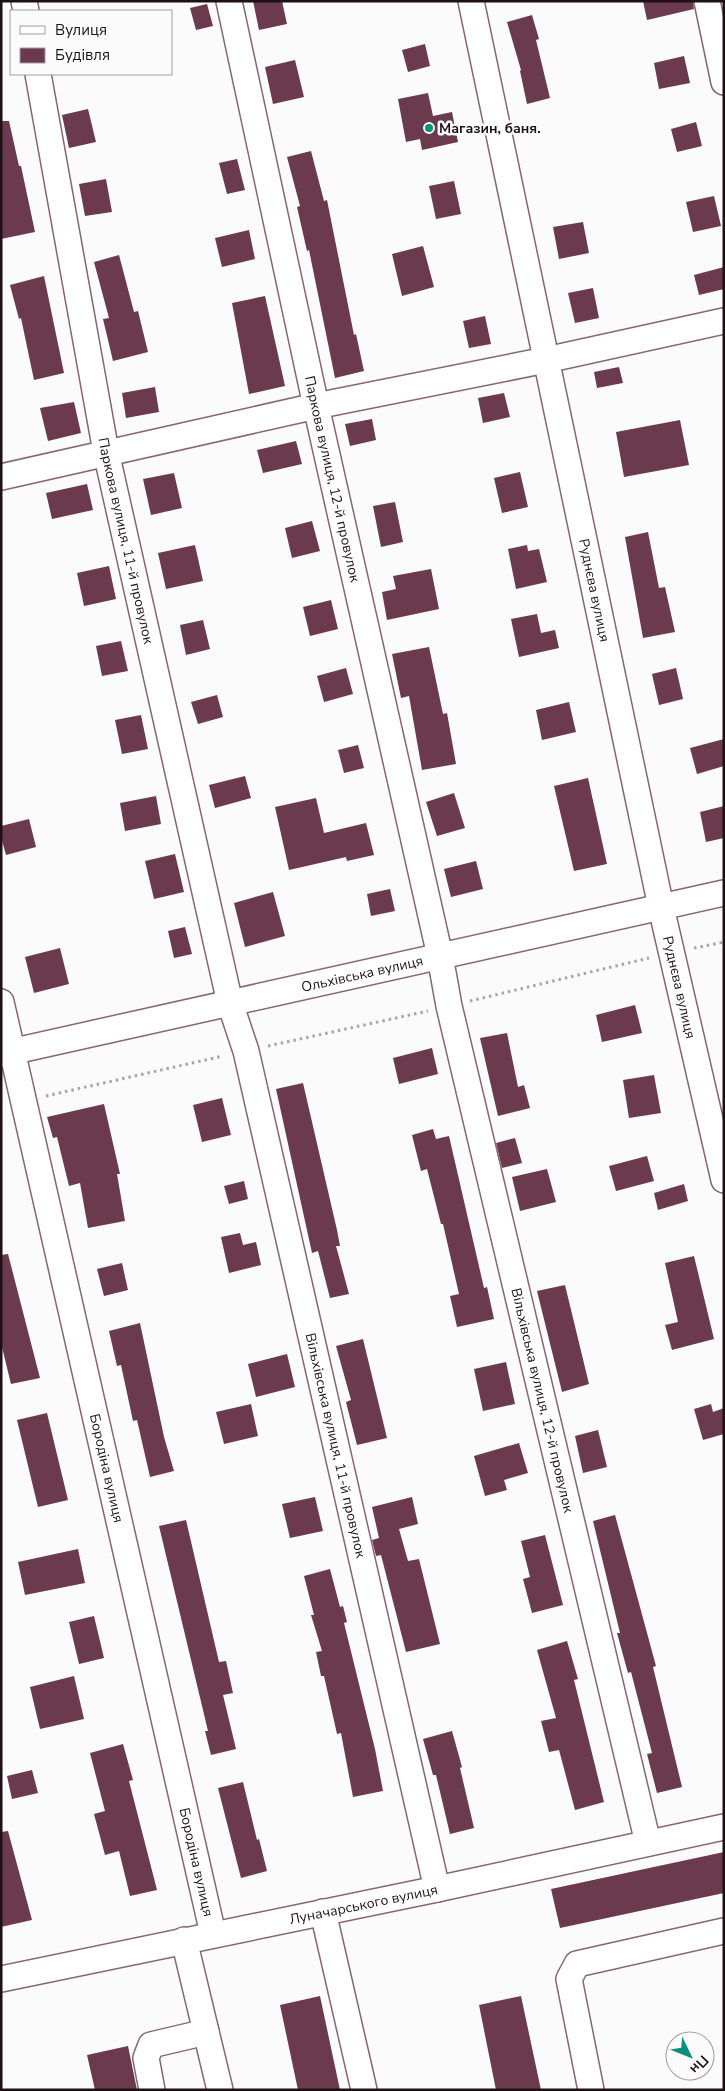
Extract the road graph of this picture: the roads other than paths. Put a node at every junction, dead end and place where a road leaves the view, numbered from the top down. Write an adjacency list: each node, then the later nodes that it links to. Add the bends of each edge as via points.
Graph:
1 (229, 1): 8 (street, Паркова вулиця, 12-й провулок)
2 (471, 1): 7 (street, Руднєва вулиця)
3 (708, 1): 5 (street)
4 (38, 75): 9 (street, Паркова вулиця, 11-й провулок)
5 (724, 82)
6 (724, 321): 7 (street)
7 (546, 360): 8 (street); 12 (street, Руднєва вулиця)
8 (316, 406): 9 (street); 13 (street, Паркова вулиця, 12-й провулок)
9 (106, 452): 10 (street); 15 (street, Паркова вулиця, 11-й провулок)
10 (1, 477)
11 (724, 893): 12 (street, Ольхівська вулиця)
12 (661, 907): 13 (street, Ольхівська вулиця); 17 (street, Руднєва вулиця)
13 (440, 956): 15 (street, Ольхівська вулиця); 19 (street, Вільхівська вулиця, 12-й провулок)
14 (1, 1002): 16 (street, Бородіна вулиця)
15 (230, 1003): 16 (street, Ольхівська вулиця); 20 (street, Вільхівська вулиця, 11-й провулок, via 246,1051)
16 (7, 1053): 23 (street, Бородіна вулиця, via 24,1101)
17 (724, 1180)
18 (724, 1827): 19 (street, Луначарського вулиця)
19 (648, 1843): 20 (street, Луначарського вулиця)
20 (437, 1889): 21 (street, Луначарського вулиця)
21 (324, 1912): 23 (street, Луначарського вулиця); 29 (street)
22 (724, 1931): 30 (street, via 577,1964 569,1979)
23 (213, 1934): 24 (street, Луначарського вулиця)
24 (184, 1940): 25 (street, Луначарського вулиця); 26 (street)
25 (1, 1979)
26 (206, 2032): 27 (street, via 151,2045 146,2058); 28 (street)
27 (152, 2090)
28 (220, 2090)
29 (364, 2090)
30 (591, 2090)

